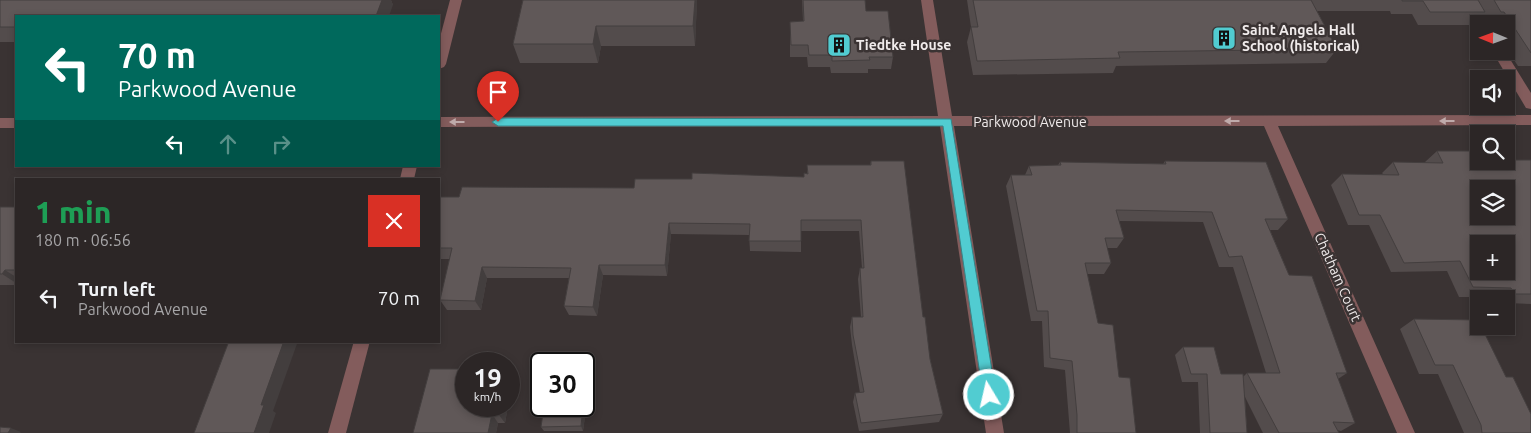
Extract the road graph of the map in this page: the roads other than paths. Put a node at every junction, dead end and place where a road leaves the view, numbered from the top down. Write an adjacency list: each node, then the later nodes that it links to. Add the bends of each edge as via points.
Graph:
1 (456, 0): 5 (street)
2 (927, 0): 11 (street)
3 (1466, 0): 4 (street)
4 (1475, 15)
5 (440, 60)
6 (1504, 60): 7 (street)
7 (1531, 104)
8 (1531, 120): 9 (street, Parkwood Avenue, one-way to 9)
9 (1269, 121): 11 (street, Parkwood Avenue, one-way to 11); 17 (street, Chatham Court)
10 (440, 122): 11 (street, Parkwood Avenue, one-way to 10)
11 (947, 122): 16 (street)
12 (0, 123): 13 (street)
13 (15, 123)
14 (361, 343): 15 (street)
15 (337, 433)
16 (995, 433)
17 (1406, 433)

